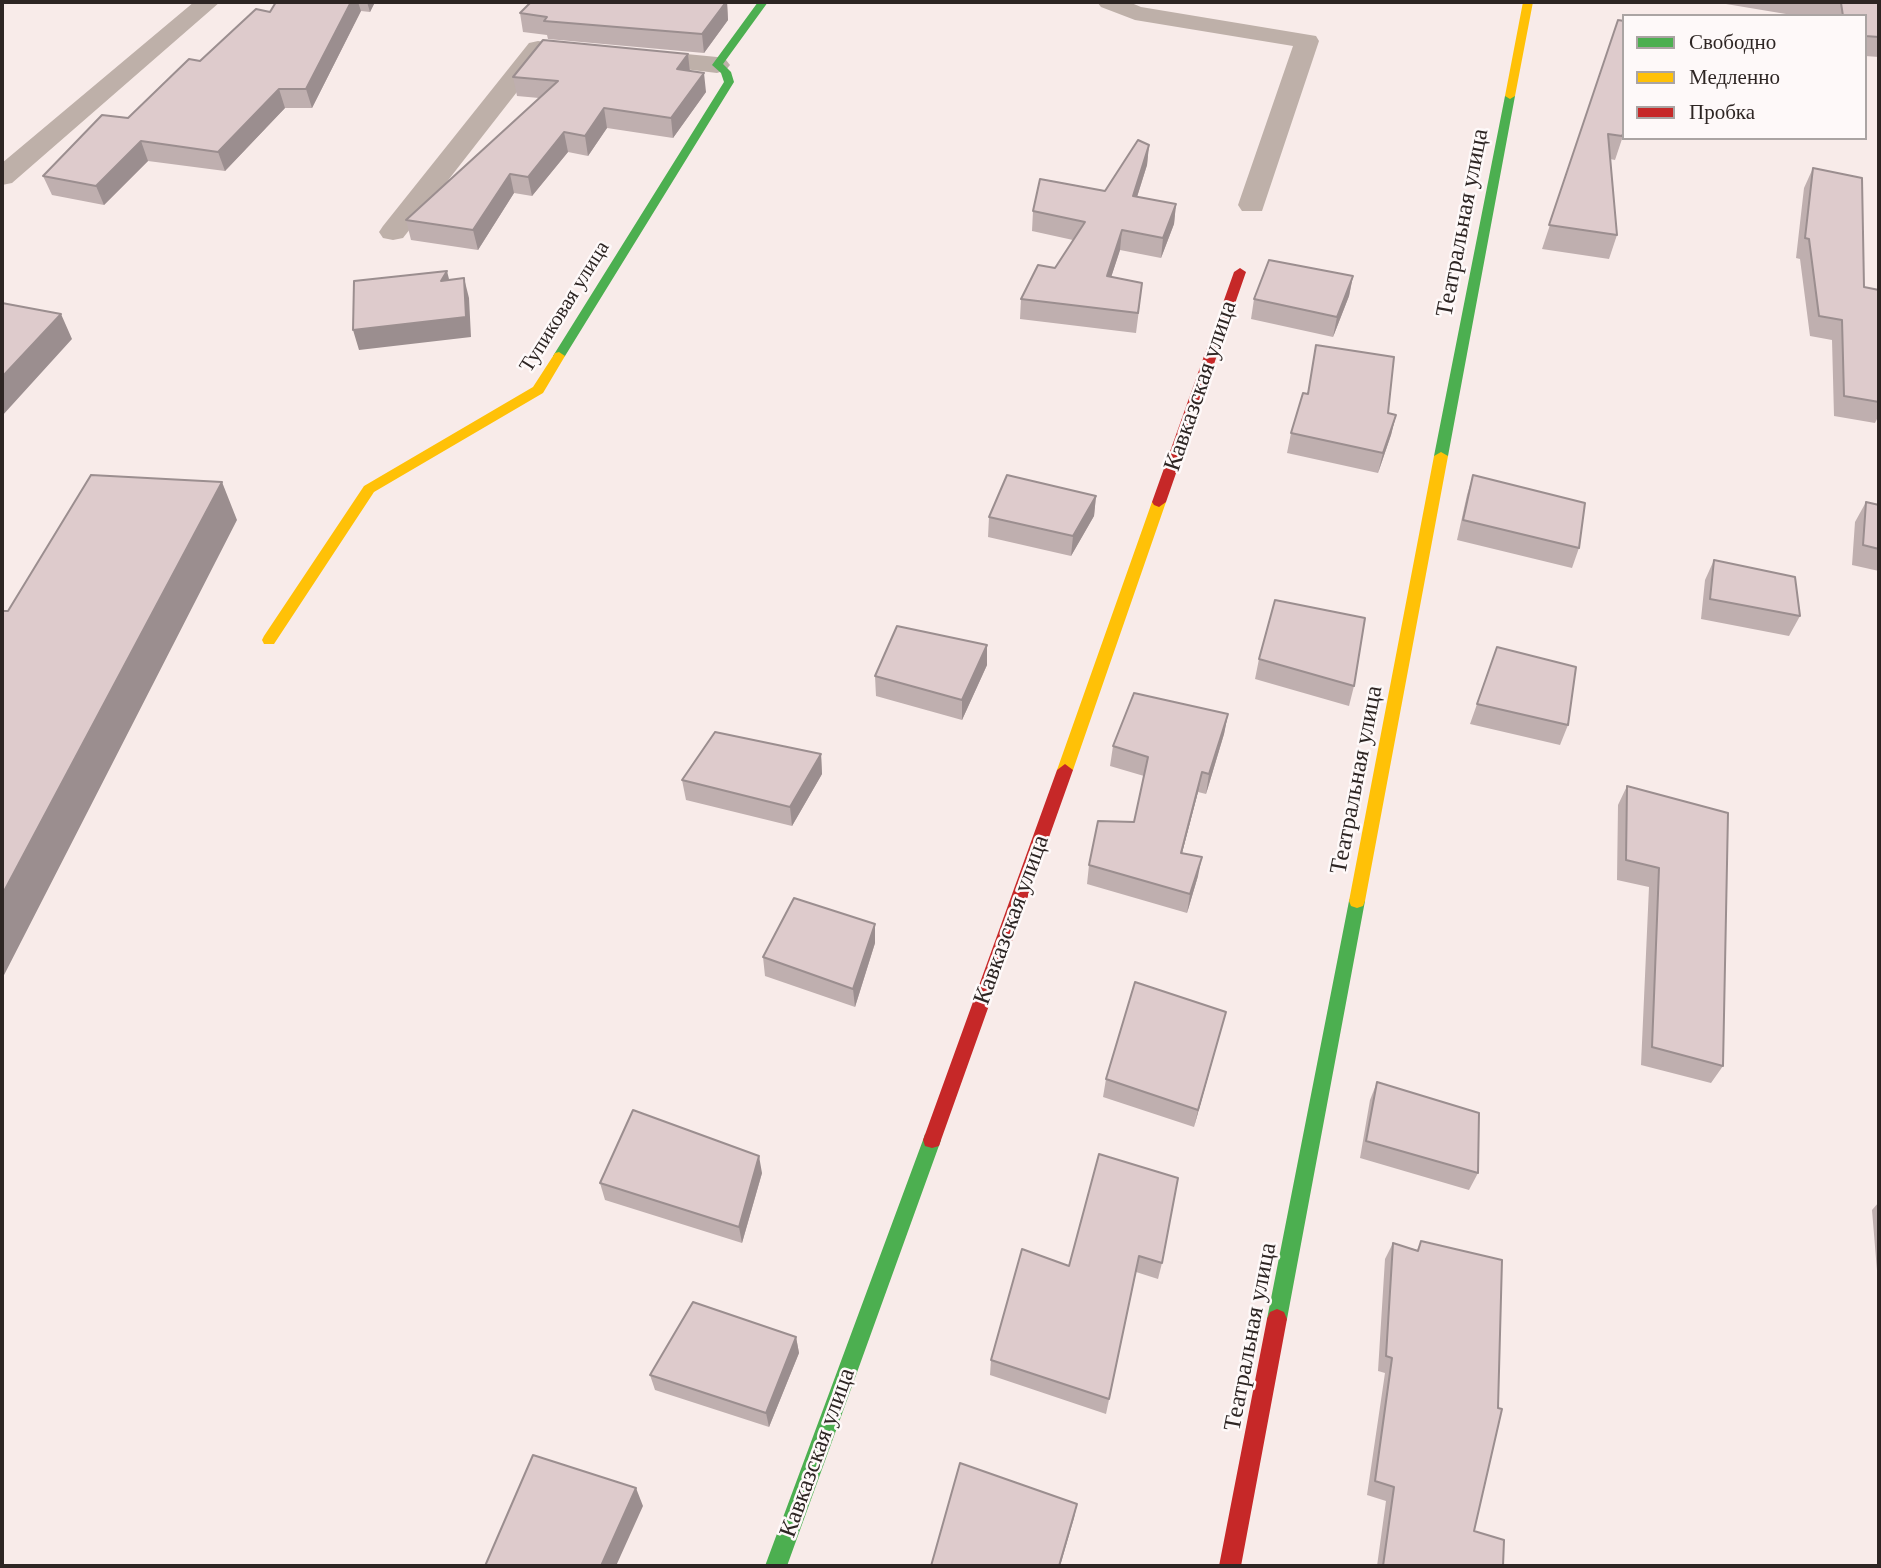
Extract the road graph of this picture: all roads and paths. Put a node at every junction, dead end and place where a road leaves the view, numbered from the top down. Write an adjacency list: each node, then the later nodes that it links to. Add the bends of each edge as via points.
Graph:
1 (208, 2): 8 (street)
2 (762, 2): 7 (street)
3 (1109, 2): 9 (street, via 1135,13 1307,41)
4 (1528, 2): 14 (street, Театральная улица)
5 (579, 52): 10 (street, via 538,48)
6 (607, 55): 7 (street)
7 (717, 65): 12 (street, Тупиковая улица, via 729,82 538,390 369,489)
8 (2, 177)
9 (1252, 205)
10 (393, 232)
11 (1240, 272): 13 (street, Кавказская улица, via 1006,939)
12 (269, 640)
13 (776, 1566)
14 (1230, 1566)

